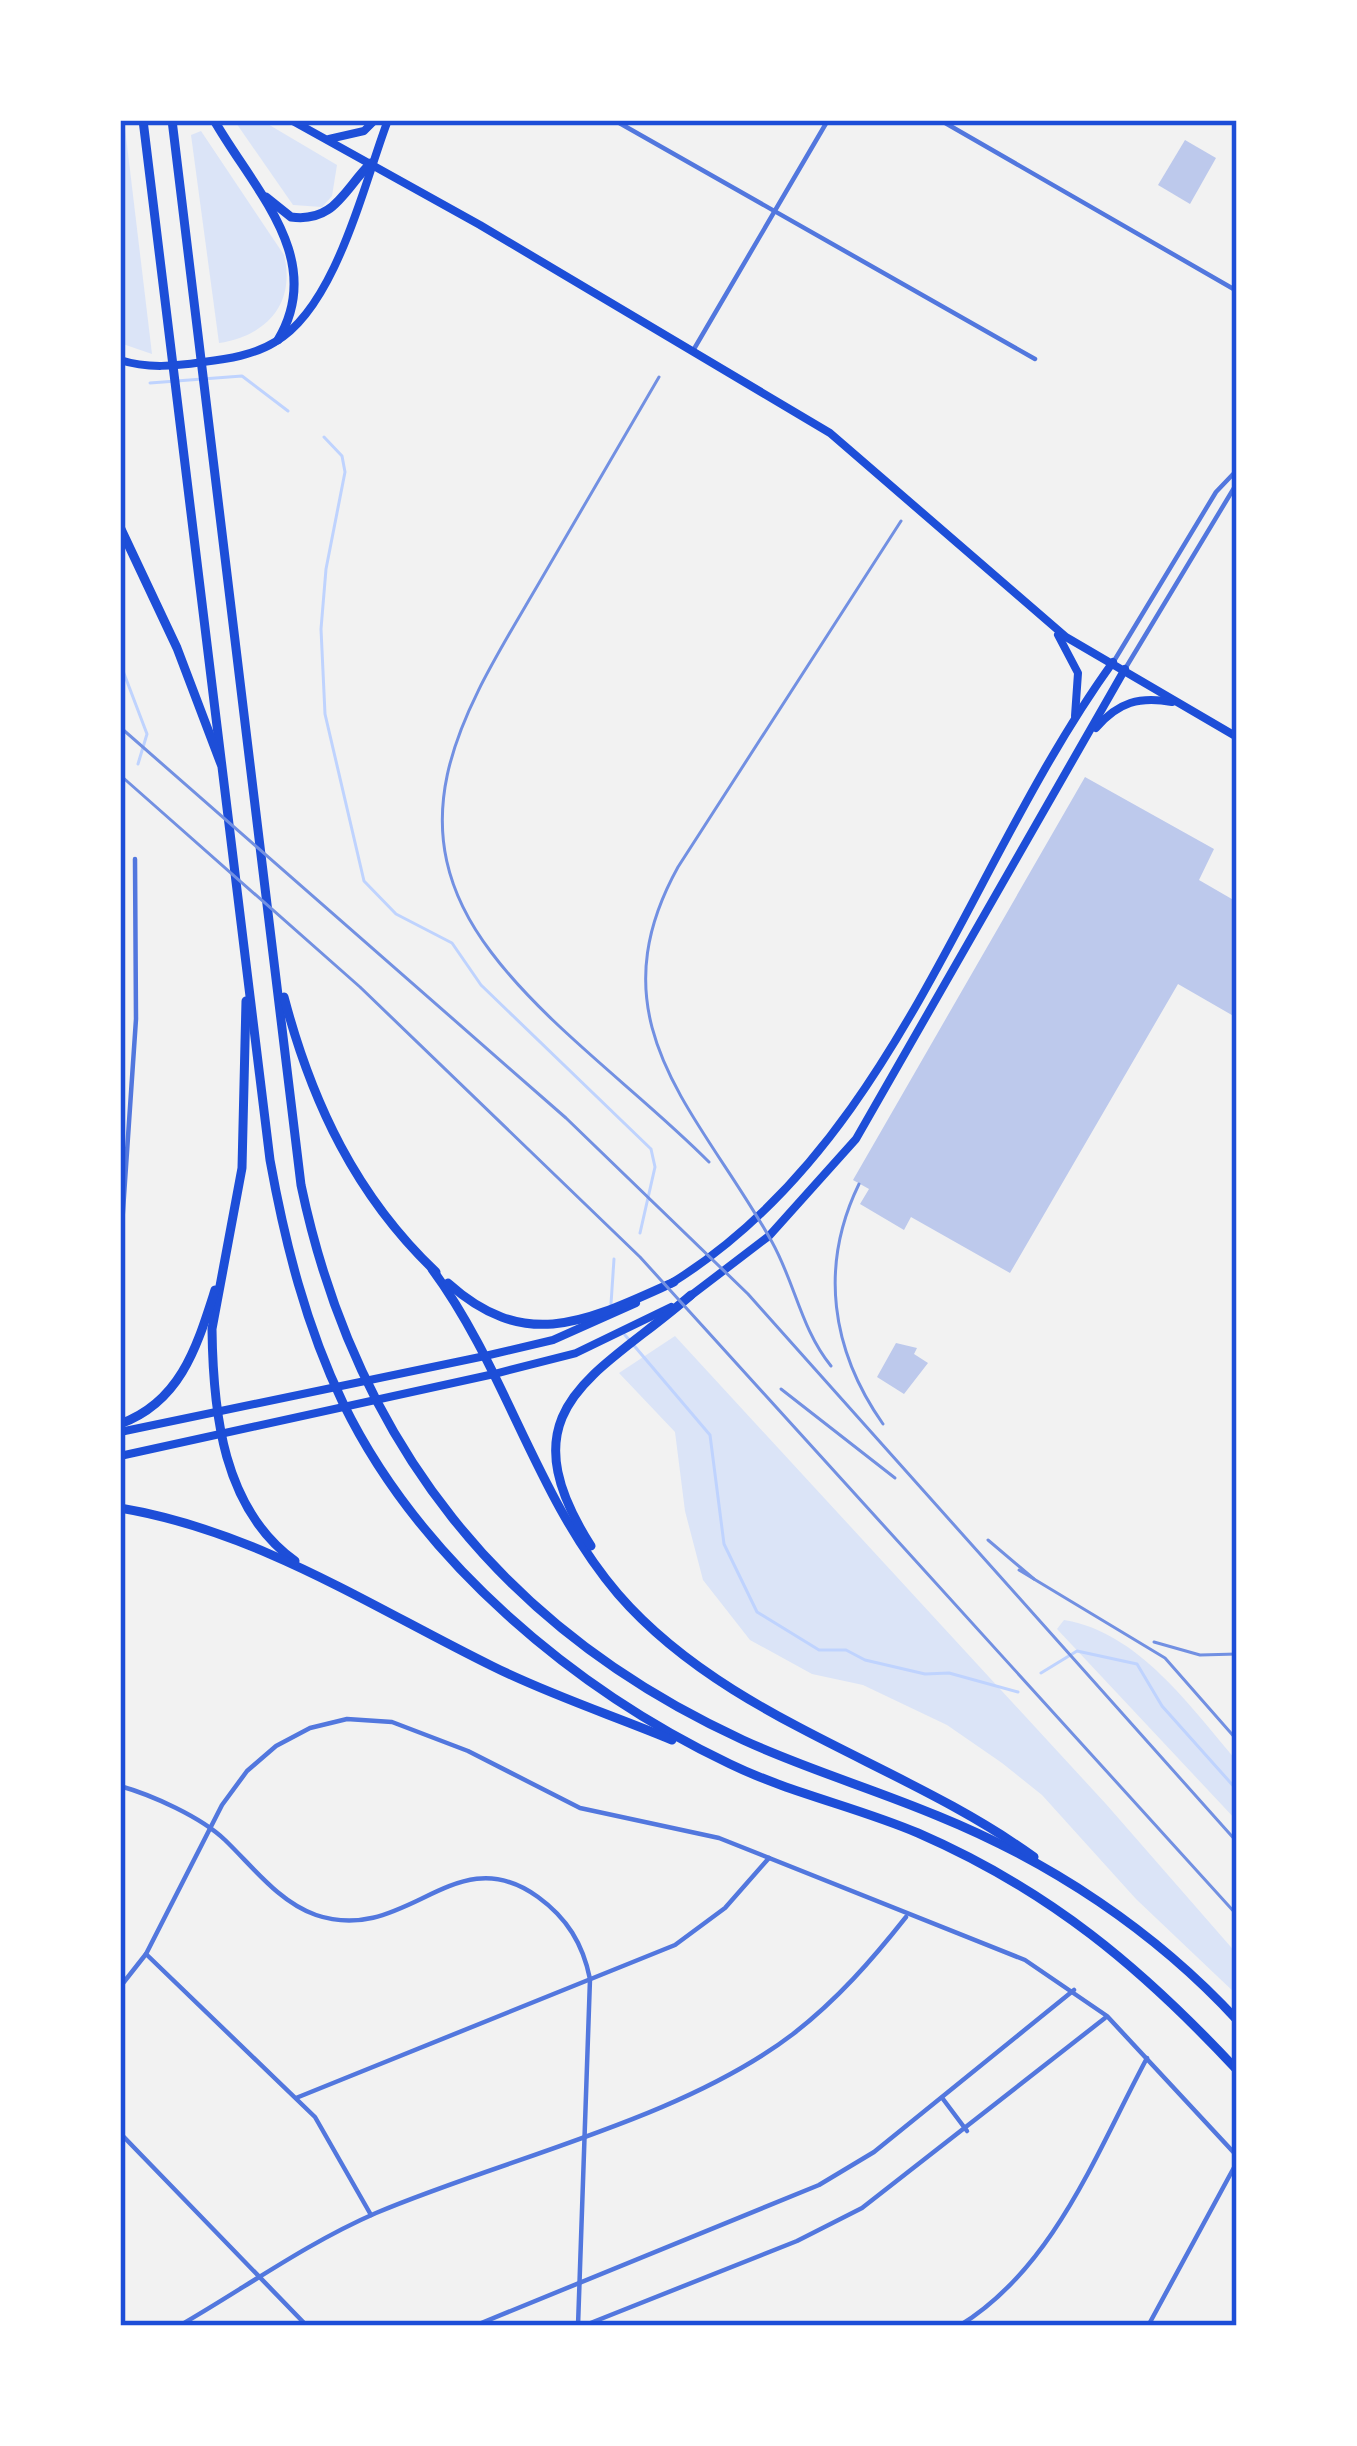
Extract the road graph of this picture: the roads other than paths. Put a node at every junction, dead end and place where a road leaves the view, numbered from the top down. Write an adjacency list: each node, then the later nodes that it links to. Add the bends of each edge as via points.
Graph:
1 (142, 120): 29 (highway)
2 (172, 120): 31 (highway)
3 (214, 120): 12 (highway)
4 (291, 120): 10 (main road)
5 (375, 120): 10 (main road, via 364,131)
6 (388, 120): 11 (main road)
7 (614, 120): 13 (street)
8 (828, 120): 13 (street)
9 (940, 120): 14 (street)
10 (328, 139): 11 (main road)
11 (371, 163): 12 (highway, via 322,216 291,217); 15 (main road, via 322,289); 16 (main road)
12 (257, 190): 15 (highway, via 296,264 296,296)
13 (773, 214): 16 (street); 17 (street)
14 (1237, 291)
15 (278, 340): 18 (main road, via 245,355 183,364)
16 (691, 354): 22 (main road, via 848,446)
17 (1035, 359)
18 (120, 360)
19 (1237, 470): 23 (street)
20 (1237, 483): 24 (street)
21 (120, 526): 29 (highway)
22 (1055, 628): 23 (main road); 26 (main road, via 1081,688)
23 (1113, 662): 24 (main road); 26 (main road)
24 (1125, 669): 25 (main road); 28 (main road)
25 (1180, 703): 27 (main road); 28 (main road, via 1123,704)
26 (1071, 730): 37 (main road, via 857,1101 789,1186)
27 (1237, 737)
28 (1071, 761): 38 (main road, via 880,1103 805,1200)
29 (224, 770): 32 (highway)
30 (135, 859): 33 (street, via 136,1019)
31 (276, 965): 36 (highway, via 311,1085 344,1157); 53 (highway, via 301,1185 322,1270 382,1418 460,1526 546,1615 651,1692 744,1740 999,1843)
32 (248, 991): 34 (highway, via 243,1147); 49 (highway, via 287,1243 327,1366 359,1433 428,1527 524,1629 620,1703)
33 (122, 1220): 35 (street)
34 (230, 1239): 42 (highway, via 212,1328); 43 (highway, via 188,1367 156,1405)
35 (120, 1256)
36 (432, 1269): 39 (highway, via 495,1318); 40 (highway)
37 (674, 1282): 39 (highway)
38 (691, 1295): 41 (main road, via 576,1353); 48 (highway, via 586,1378 555,1441 563,1488 604,1568)
39 (567, 1329): 40 (main road)
40 (485, 1357): 41 (highway); 42 (main road)
41 (494, 1374): 44 (main road); 48 (highway, via 578,1537)
42 (221, 1412): 43 (main road); 44 (highway)
43 (120, 1428)
44 (225, 1434): 45 (main road); 47 (highway, via 244,1510)
45 (120, 1456)
46 (120, 1508): 47 (highway, via 180,1520)
47 (310, 1571): 49 (highway, via 495,1668)
48 (653, 1626): 53 (highway, via 751,1698 978,1821)
49 (735, 1767): 62 (highway, via 916,1832 1044,1896 1143,1976)
50 (120, 1786): 51 (street)
51 (209, 1828): 52 (street, via 236,1784 276,1746 327,1723 368,1719 420,1730 580,1808 686,1826); 55 (street); 56 (street, via 285,1898 340,1920 392,1915 473,1876 513,1880 577,1937)
52 (769, 1858): 54 (street); 56 (street, via 698,1930)
53 (1071, 1884): 60 (highway, via 1146,1936)
54 (906, 1917): 58 (street, via 1025,1960); 67 (street, via 840,1994 791,2035 704,2086)
55 (146, 1954): 57 (street); 63 (street)
56 (590, 1979): 63 (street); 67 (street)
57 (120, 1987)
58 (1074, 1990): 59 (street); 64 (street)
59 (1108, 2016): 61 (street); 65 (street)
60 (1237, 2020)
61 (1147, 2059): 68 (street); 76 (street, via 1036,2258 998,2300)
62 (1237, 2070)
63 (296, 2098): 69 (street, via 327,2132)
64 (943, 2099): 65 (street); 71 (street, via 818,2185)
65 (967, 2131): 75 (street, via 837,2222)
66 (120, 2133): 70 (street)
67 (582, 2134): 69 (street); 71 (street)
68 (1237, 2159): 77 (street)
69 (371, 2215): 70 (street)
70 (256, 2276): 72 (street); 73 (street)
71 (579, 2285): 74 (street); 75 (street)
72 (179, 2326)
73 (307, 2326)
74 (474, 2326)
75 (580, 2326)
76 (958, 2326)
77 (1148, 2326)

